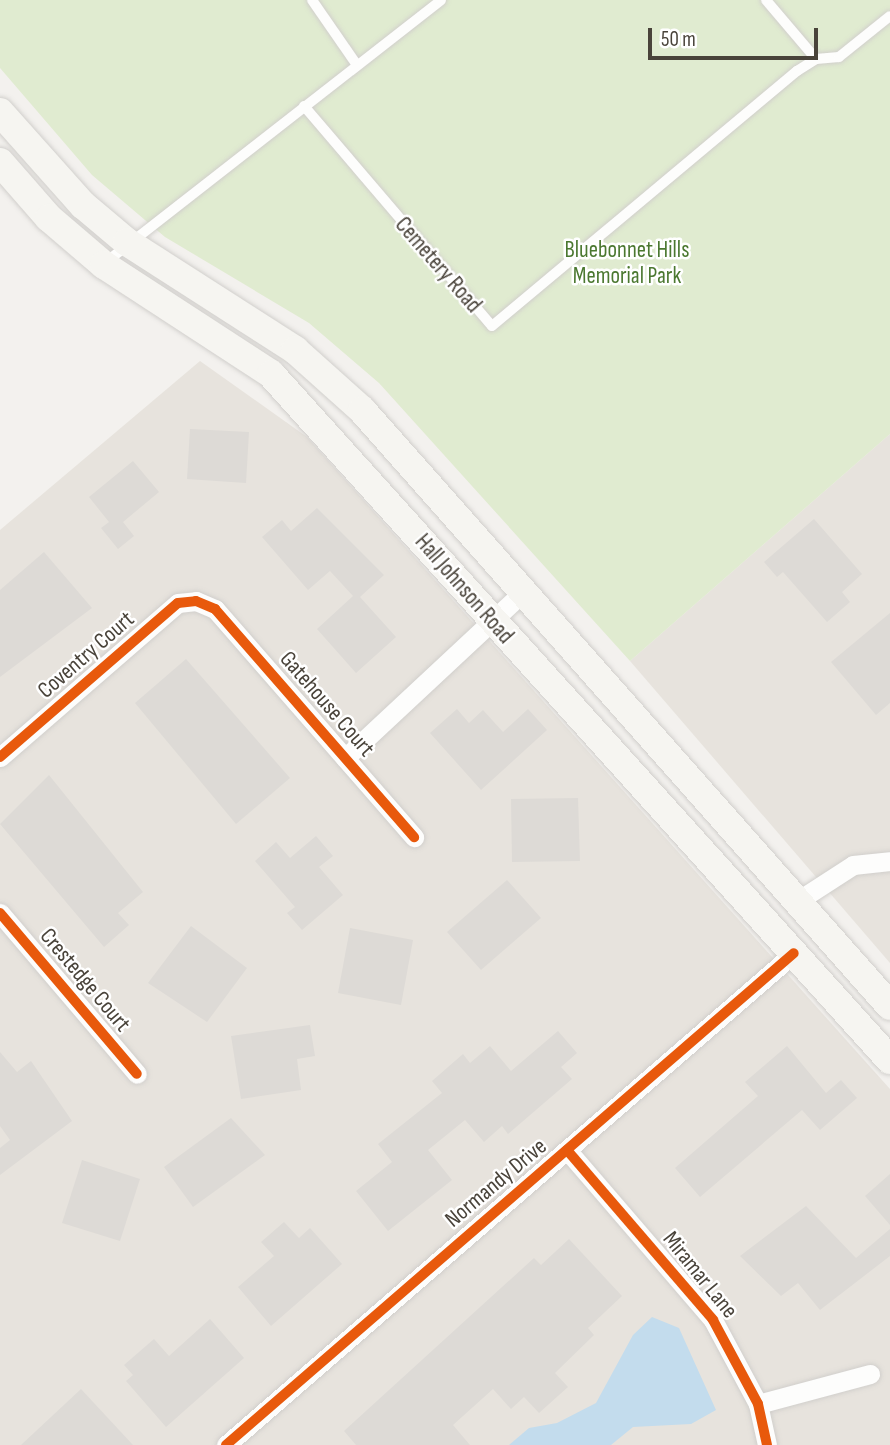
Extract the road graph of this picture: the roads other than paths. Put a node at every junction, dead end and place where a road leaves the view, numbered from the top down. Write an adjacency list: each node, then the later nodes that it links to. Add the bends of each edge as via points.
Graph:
1 (312, 0): 6 (lane)
2 (441, 0): 6 (lane)
3 (766, 0): 5 (lane)
4 (890, 16): 5 (lane, Cemetery Road, via 839,57)
5 (816, 59): 7 (lane, Cemetery Road, via 492,326)
6 (357, 65): 7 (lane)
7 (304, 106): 10 (lane)
8 (0, 112): 10 (main road, Hall Johnson Road, via 83,205)
9 (0, 162): 11 (main road, Hall Johnson Road, via 49,218)
10 (127, 242): 11 (lane); 12 (main road, Hall Johnson Road, via 295,350 362,410)
11 (104, 265): 14 (main road, Hall Johnson Road, via 271,374)
12 (523, 592): 14 (street); 19 (main road, Hall Johnson Road)
13 (205, 602): 15 (street, Coventry Court, via 178,603); 16 (street, Gatehouse Court)
14 (491, 622): 16 (street); 21 (main road, Hall Johnson Road)
15 (0, 757)
16 (345, 758): 17 (street, Gatehouse Court)
17 (414, 836)
18 (890, 861): 19 (street, via 853,865)
19 (799, 900): 22 (main road, Hall Johnson Road)
20 (0, 913): 24 (street, Crestedge Court)
21 (794, 953): 23 (main road, Hall Johnson Road); 25 (street, Normandy Drive)
22 (890, 1004)
23 (890, 1060)
24 (137, 1074)
25 (567, 1150): 27 (street, Miramar Lane, via 713,1320); 28 (street, Normandy Drive)
26 (870, 1374): 27 (street)
27 (758, 1404): 29 (street, Miramar Lane)
28 (226, 1445)
29 (767, 1445)

